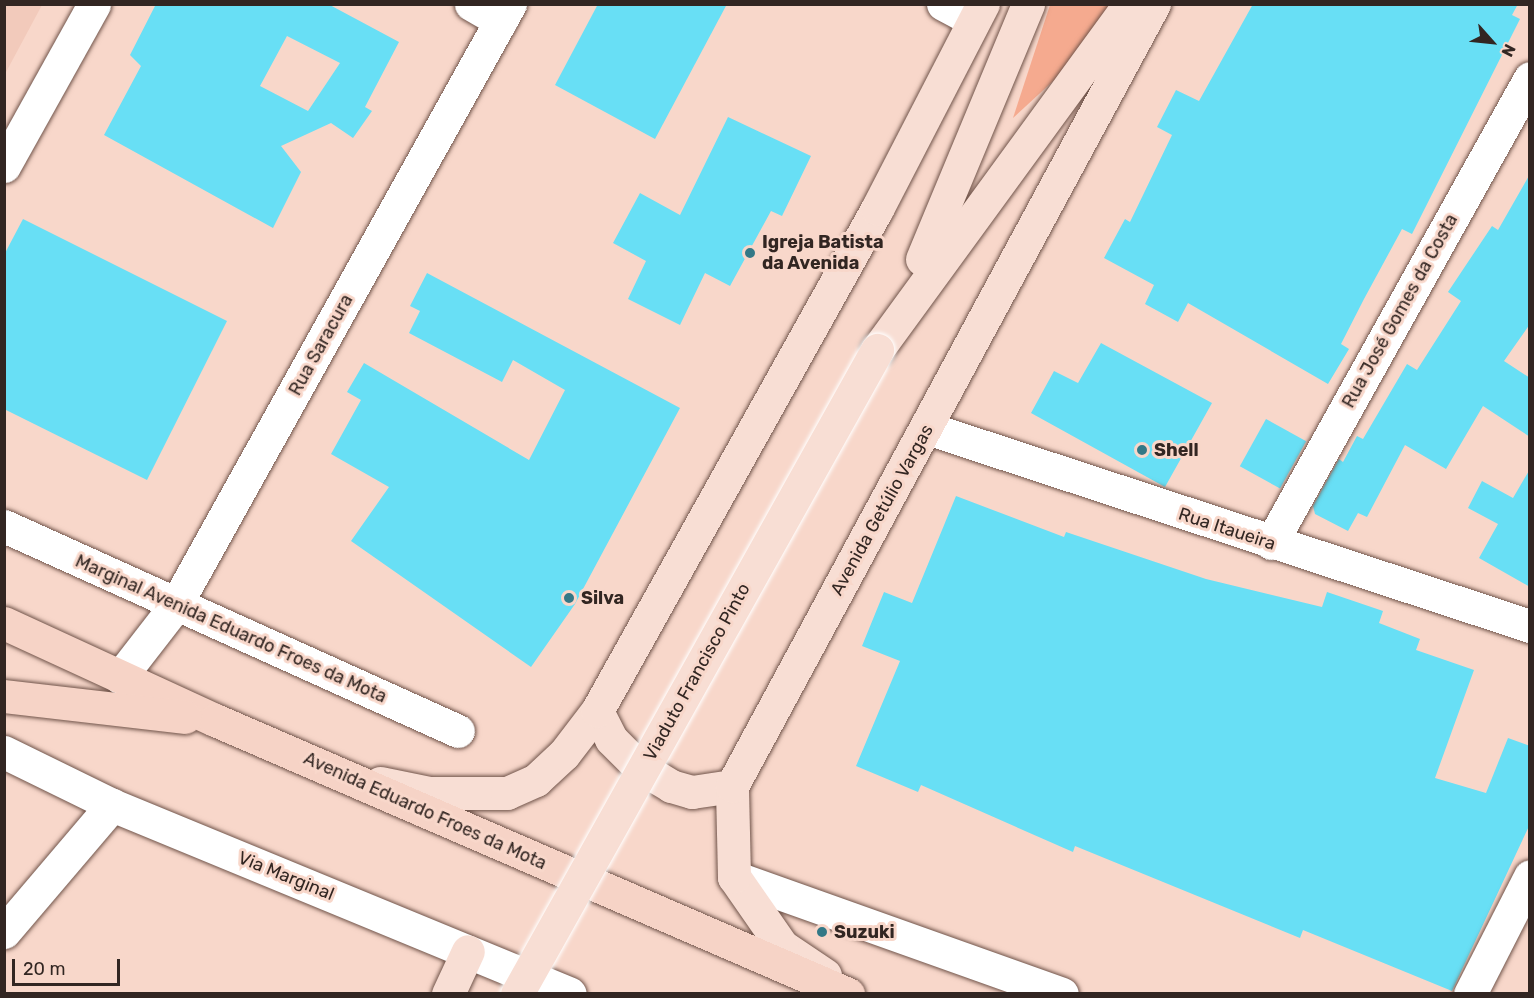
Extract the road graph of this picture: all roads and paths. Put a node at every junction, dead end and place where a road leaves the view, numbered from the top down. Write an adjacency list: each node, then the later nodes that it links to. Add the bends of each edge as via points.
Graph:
1 (94, 4): 10 (street)
2 (471, 4): 8 (street)
3 (944, 4): 7 (street)
4 (1028, 4): 11 (main road, via 938,226)
5 (1129, 4): 11 (main road, via 1060,92)
6 (1154, 4): 12 (main road, Avenida Getúlio Vargas)
7 (978, 12): 20 (main road, via 877,209)
8 (505, 13): 15 (street, Rua Saracura)
9 (1530, 78): 14 (street, Rua José Gomes da Costa)
10 (4, 166)
11 (877, 350): 32 (main road, Viaduto Francisco Pinto, bridge)
12 (927, 428): 14 (street, Rua Itaueira); 25 (main road, Avenida Getúlio Vargas)
13 (4, 526): 15 (street, Marginal Avenida Eduardo Froes da Mota)
14 (1271, 543): 17 (street, Rua Itaueira)
15 (175, 606): 18 (street, Rua Saracura); 22 (street, Marginal Avenida Eduardo Froes da Mota)
16 (4, 623): 18 (highway, Avenida Eduardo Froes da Mota)
17 (1530, 626)
18 (120, 677): 21 (highway, Avenida Eduardo Froes da Mota)
19 (4, 696): 21 (highway)
20 (597, 711): 24 (main road, via 536,780 507,793 429,793); 25 (main road, via 611,739 638,766 671,786 692,792)
21 (215, 720): 24 (highway, Avenida Eduardo Froes da Mota)
22 (458, 731)
23 (4, 752): 26 (street, Via Marginal)
24 (353, 777): 34 (highway, Avenida Eduardo Froes da Mota)
25 (732, 786): 28 (main road, Avenida Getúlio Vargas)
26 (112, 805): 29 (street); 30 (street, Via Marginal)
27 (1530, 876): 36 (street)
28 (734, 877): 34 (main road, via 782,946); 35 (street)
29 (4, 932)
30 (468, 951): 31 (main road); 33 (street, Via Marginal)
31 (448, 993)
32 (517, 993)
33 (570, 993)
34 (849, 993)
35 (1062, 993)
36 (1470, 993)

